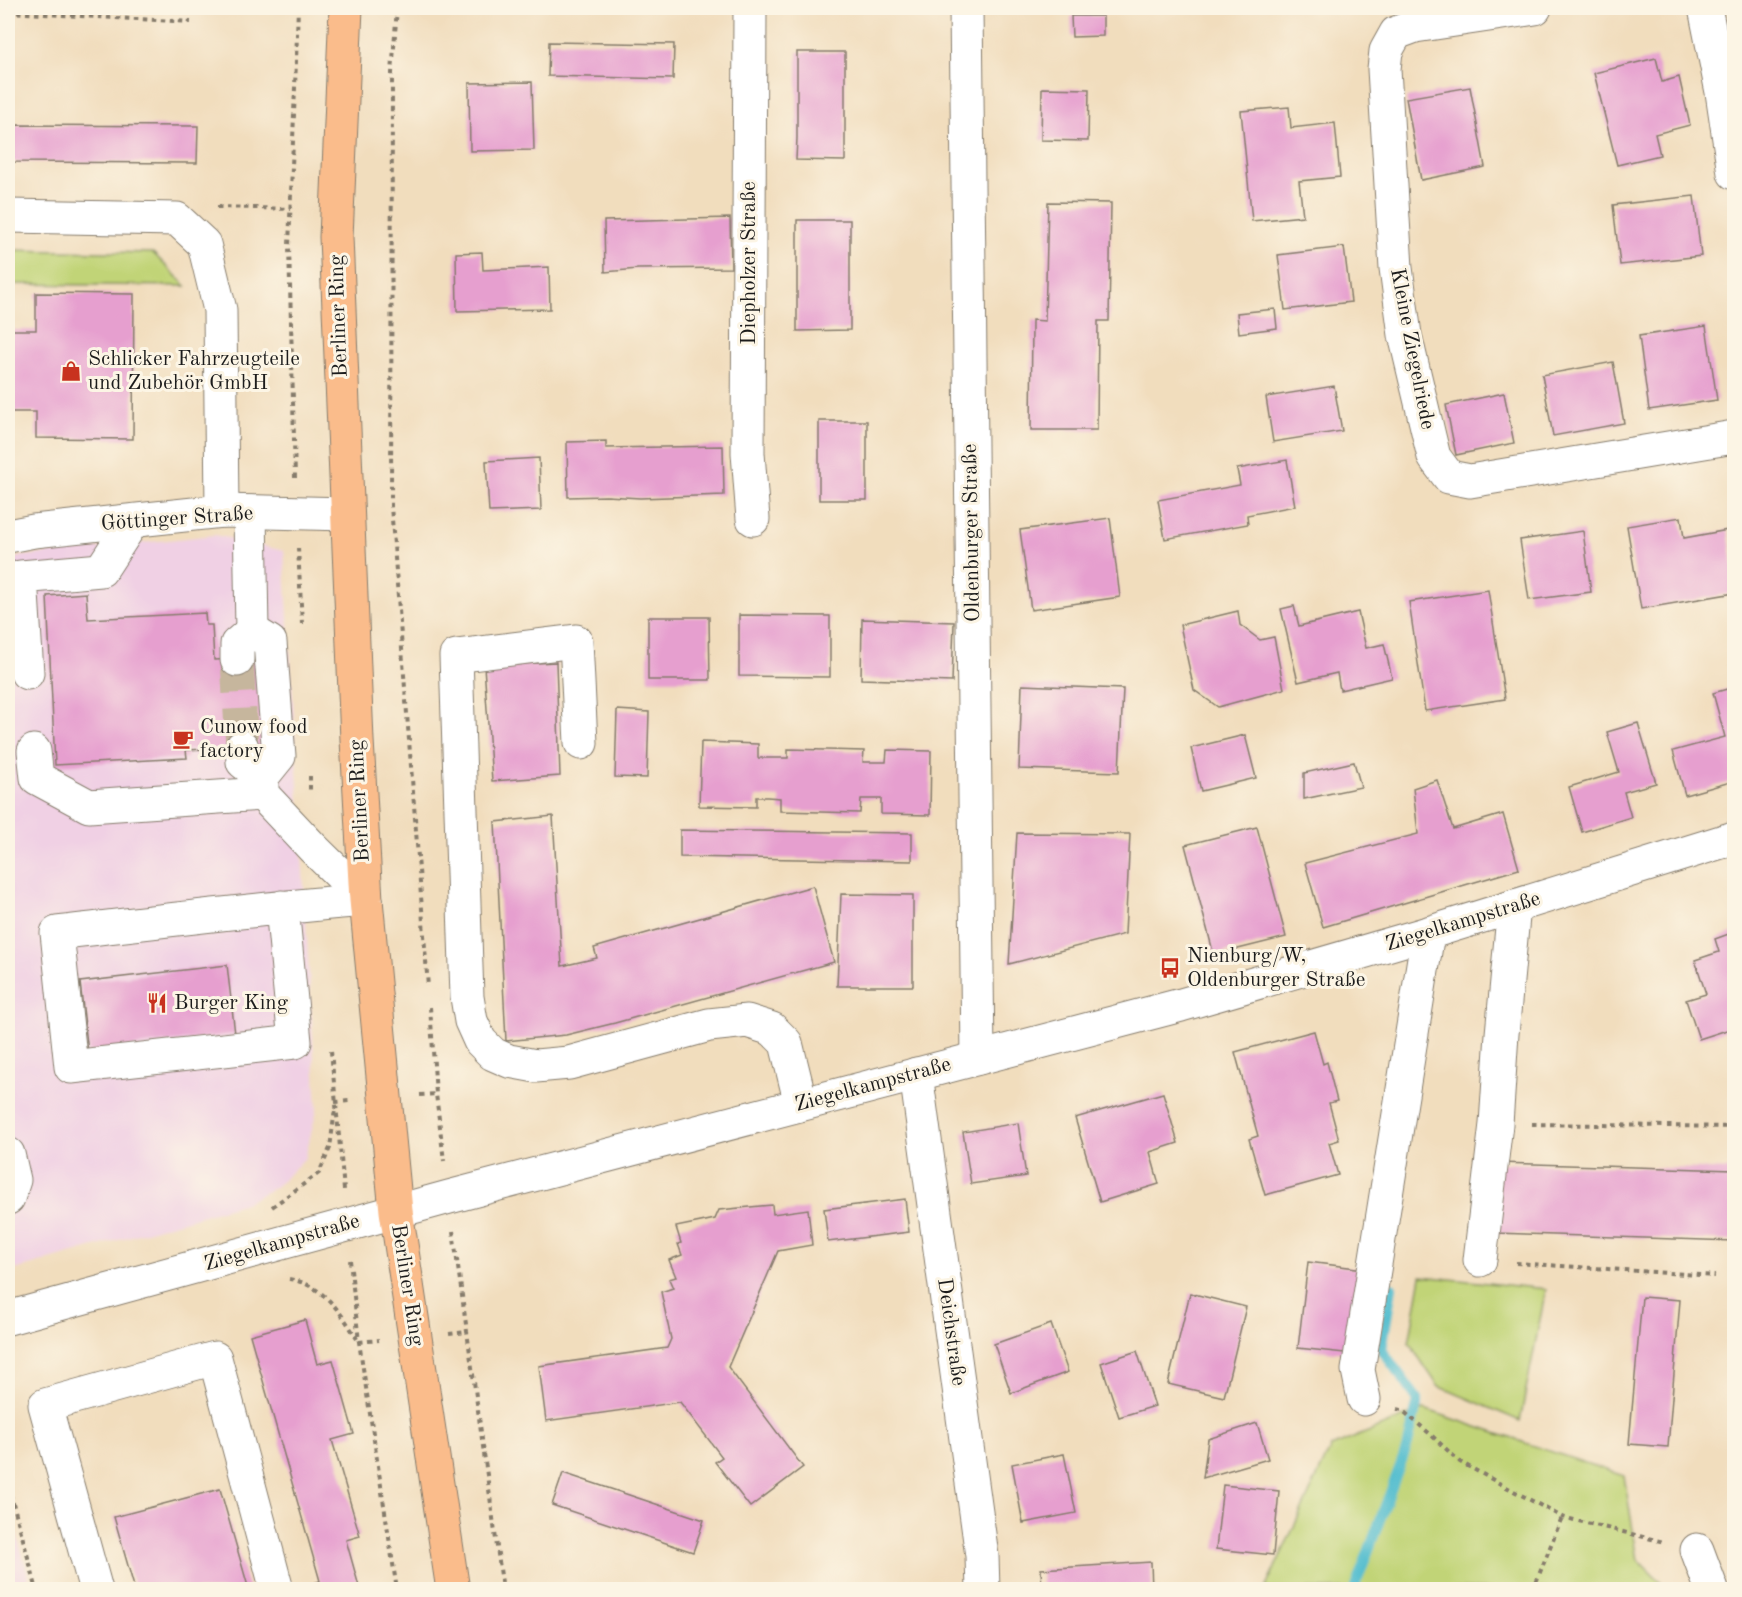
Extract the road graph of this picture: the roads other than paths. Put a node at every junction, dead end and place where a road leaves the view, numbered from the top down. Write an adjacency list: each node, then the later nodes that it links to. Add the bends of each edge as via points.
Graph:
1 (346, 8): 11 (main road, Berliner Ring, via 336,237)
2 (750, 8): 12 (street, Diepholzer Straße, via 748,453)
3 (966, 8): 27 (street, Oldenburger Straße)
4 (1535, 8): 9 (street, Kleine Ziegelriede, via 1415,26 1396,33 1386,51 1396,268 1405,335 1434,458 1449,477 1470,481)
5 (1705, 8): 6 (street)
6 (1728, 88): 7 (street)
7 (1734, 173)
8 (8, 216): 10 (street, via 177,219 204,244 220,310)
9 (1734, 437)
10 (236, 511): 11 (street, Göttinger Straße); 13 (street, Göttinger Straße); 15 (street)
11 (347, 514): 23 (main road, Berliner Ring)
12 (753, 519)
13 (133, 520): 14 (street, Göttinger Straße); 17 (street, via 101,570 21,577)
14 (8, 536)
15 (252, 631): 16 (street, via 237,644); 21 (street, via 270,642 279,756)
16 (237, 660)
17 (27, 673)
18 (581, 743): 29 (street, via 576,640 456,656 467,997 480,1041 509,1061 536,1066 569,1063 709,1025 747,1021 772,1029 786,1043)
19 (242, 747): 21 (street, via 243,762)
20 (34, 751): 21 (street, via 37,778 89,806)
21 (262, 785): 23 (street, via 313,848)
22 (1734, 838): 24 (street, Ziegelkampstraße)
23 (366, 900): 25 (street); 32 (main road, Berliner Ring)
24 (1514, 906): 26 (street, Ziegelkampstraße); 33 (street)
25 (282, 907): 25 (street, via 295,1042 71,1068 57,933)
26 (1428, 933): 27 (street, Ziegelkampstraße, via 1181,1005); 35 (street, via 1358,1370)
27 (978, 1058): 28 (street, Ziegelkampstraße)
28 (916, 1074): 29 (street, Ziegelkampstraße); 40 (street, Deichstraße, via 982,1556)
29 (801, 1104): 32 (street, Ziegelkampstraße)
30 (8, 1154): 31 (street, via 14,1180)
31 (8, 1198)
32 (396, 1212): 34 (street, Ziegelkampstraße); 39 (main road, Berliner Ring)
33 (1480, 1260)
34 (8, 1318)
35 (1364, 1399)
36 (1697, 1550): 41 (street)
37 (96, 1590): 38 (street, via 45,1405 215,1358)
38 (277, 1590)
39 (453, 1590)
40 (983, 1590)
41 (1712, 1590)

